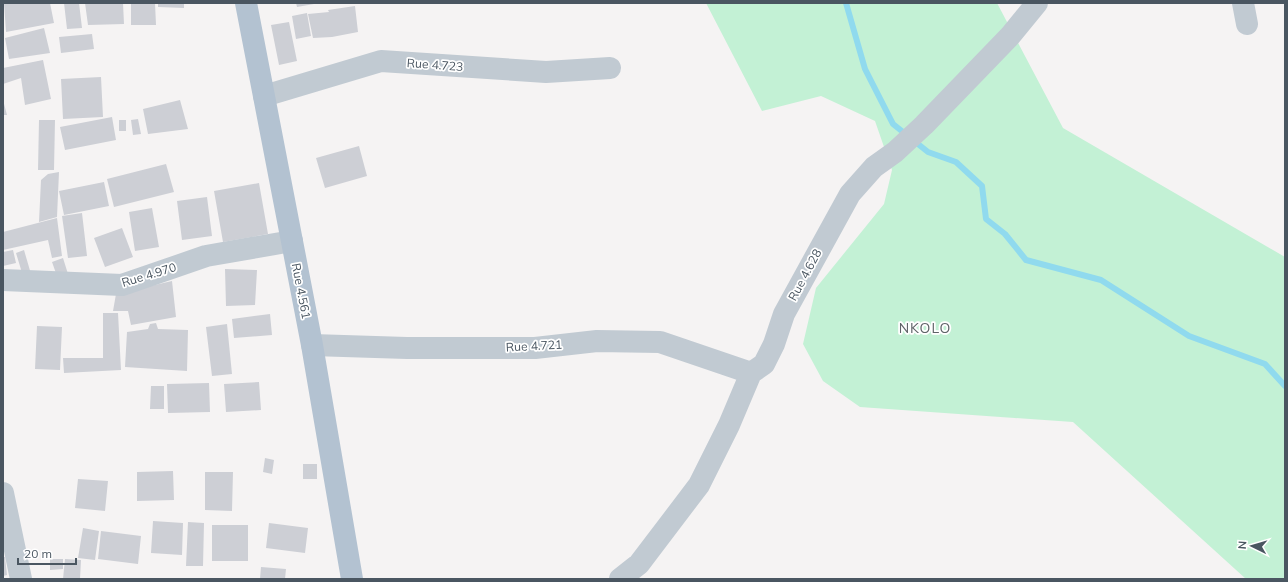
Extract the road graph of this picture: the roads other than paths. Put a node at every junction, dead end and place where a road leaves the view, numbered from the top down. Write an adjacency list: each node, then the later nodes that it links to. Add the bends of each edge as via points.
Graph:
1 (246, 3): 6 (main road, Rue 4.561)
2 (1037, 3): 10 (street, Rue 4.628, via 1010,36 924,125 895,152 874,167 850,194 784,314 764,364)
3 (1243, 3): 4 (street)
4 (1247, 24)
5 (610, 68): 6 (street, Rue 4.723, via 546,72 381,61)
6 (264, 96): 7 (main road, Rue 4.561)
7 (292, 241): 8 (street, Rue 4.970, via 206,256 122,285); 9 (main road, Rue 4.561)
8 (3, 280)
9 (312, 346): 10 (street, Rue 4.721, via 535,348 597,341 660,342); 13 (main road, Rue 4.561)
10 (751, 373): 14 (street, Rue 4.628, via 699,485 639,564)
11 (3, 493): 12 (street)
12 (21, 579)
13 (352, 579)
14 (620, 579)

